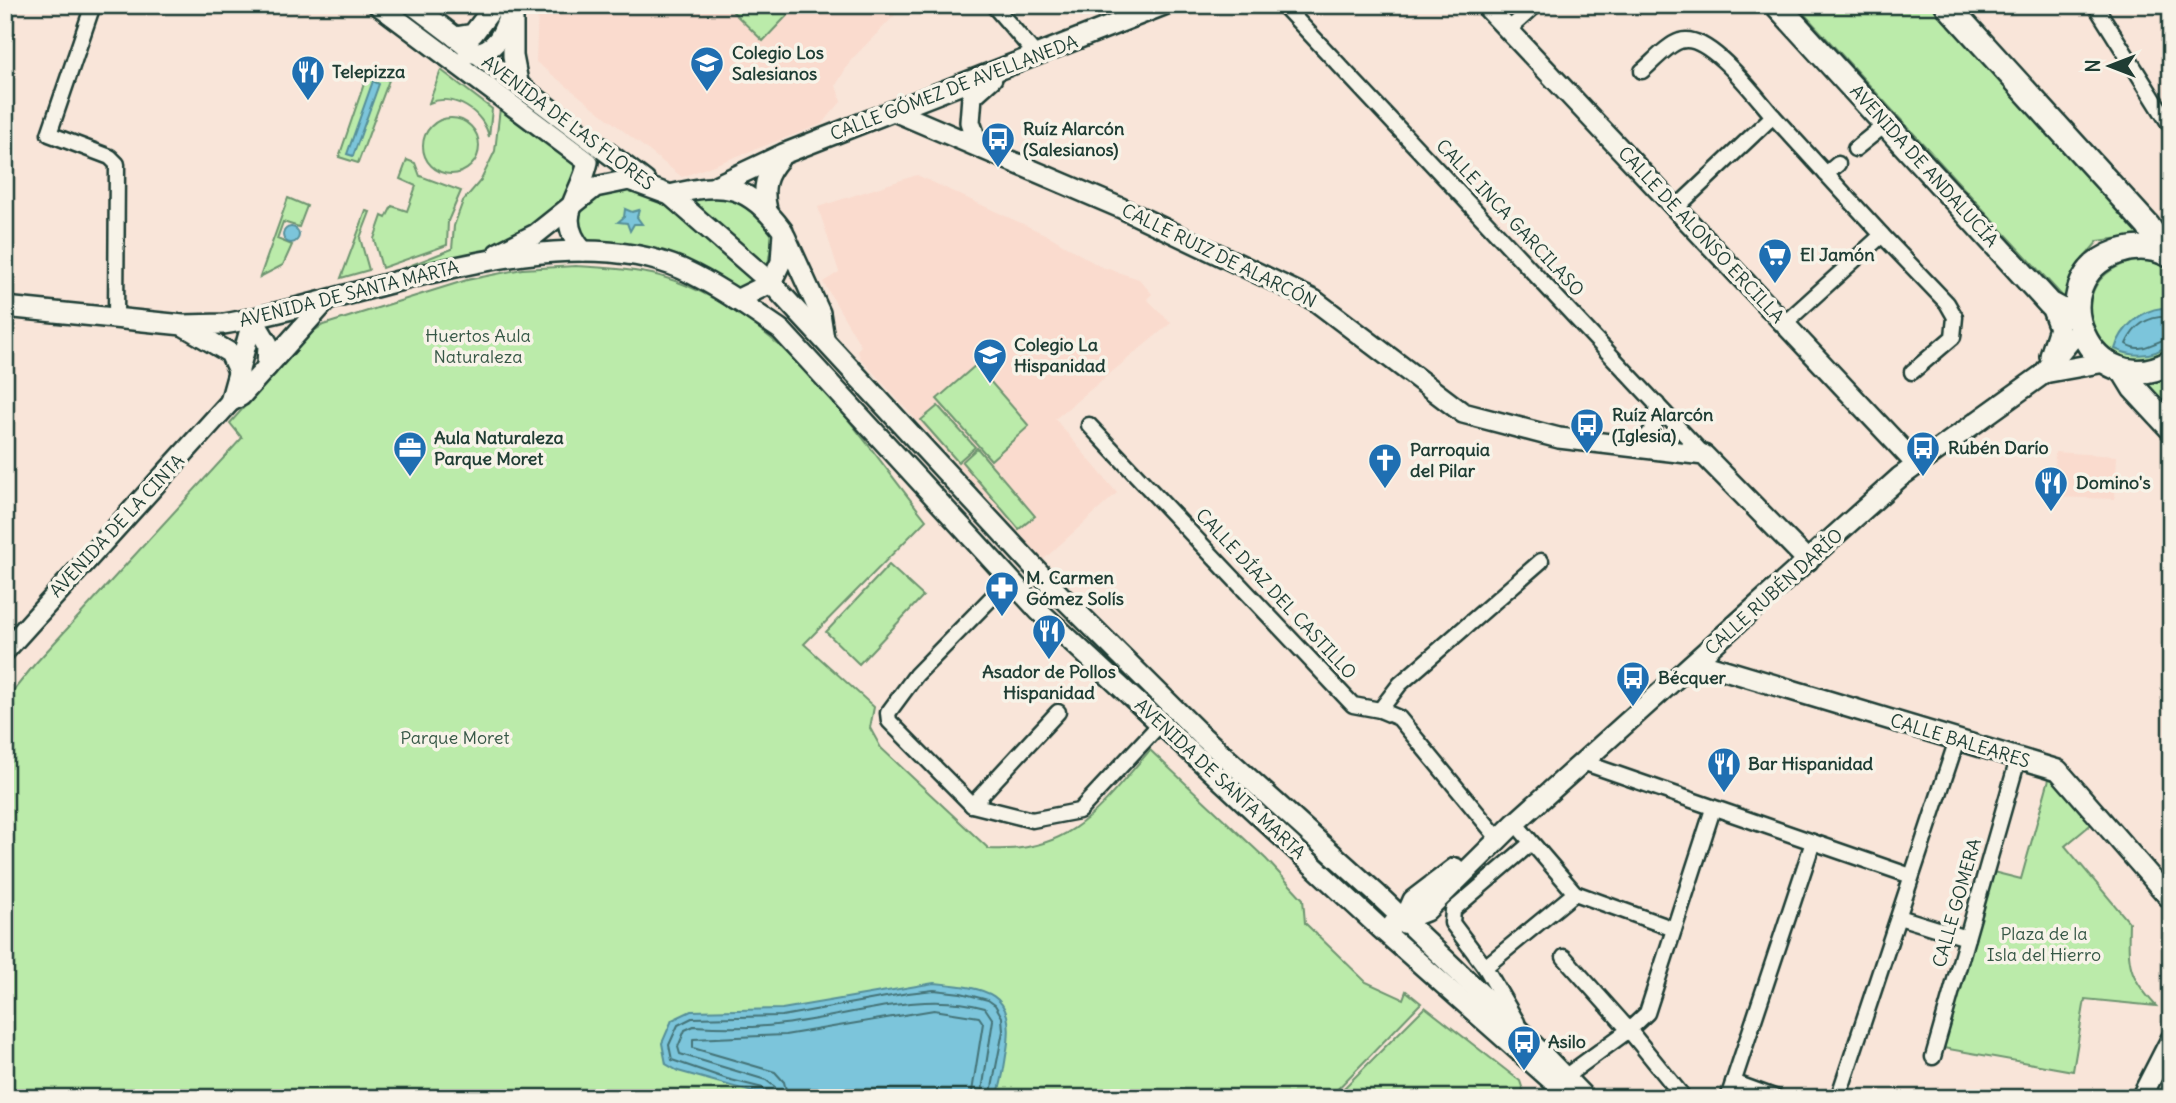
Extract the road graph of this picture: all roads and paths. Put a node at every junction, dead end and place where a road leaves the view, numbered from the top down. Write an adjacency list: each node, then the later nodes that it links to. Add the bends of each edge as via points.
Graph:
1 (93, 5): 45 (street, via 49,134 110,157 117,164)
2 (378, 5): 14 (street, AVENIDA DE LAS FLORES)
3 (413, 5): 16 (street, AVENIDA DE LAS FLORES)
4 (513, 5): 17 (street, via 496,45); 21 (street)
5 (993, 5): 18 (street)
6 (1164, 5): 18 (street, CALLE GÓMEZ DE AVELLANEDA)
7 (1485, 5): 15 (street, CALLE DE ALONSO ERCILLA)
8 (1536, 5): 15 (street)
9 (1777, 5): 24 (main road, AVENIDA DE ANDALUCÍA)
10 (1947, 5): 38 (main road, via 2148,226)
11 (2095, 5): 25 (street)
12 (1286, 6): 58 (street, CALLE INCA GARCILASO)
13 (490, 14): 16 (street, via 473,34); 17 (street)
14 (409, 29): 17 (street, AVENIDA DE LAS FLORES, via 425,25 464,53); 28 (street, AVENIDA DE LAS FLORES)
15 (1508, 30): 32 (street, CALLE DE ALONSO ERCILLA)
16 (455, 37): 17 (street, AVENIDA DE LAS FLORES)
17 (477, 54): 21 (street, AVENIDA DE LAS FLORES); 28 (street, AVENIDA DE LAS FLORES, via 485,68 560,123)
18 (1037, 56): 19 (street, CALLE GÓMEZ DE AVELLANEDA)
19 (1000, 71): 22 (street, CALLE GÓMEZ DE AVELLANEDA); 26 (street, via 972,96 970,122)
20 (1642, 71): 23 (street, via 1680,41 1697,41 1712,50)
21 (518, 82): 31 (street, AVENIDA DE LAS FLORES)
22 (896, 112): 26 (street, CALLE RUIZ DE ALARCÓN); 29 (street, CALLE GÓMEZ DE AVELLANEDA)
23 (1773, 116): 32 (street); 36 (street, via 1832,169)
24 (1886, 124): 27 (street); 43 (main road, AVENIDA DE ANDALUCÍA)
25 (2170, 125)
26 (978, 145): 61 (street, CALLE RUIZ DE ALARCÓN, via 1314,300 1463,414 1531,433)
27 (1855, 149)
28 (575, 150): 33 (street, via 588,162)
29 (783, 154): 30 (street, CALLE GÓMEZ DE AVELLANEDA); 34 (street, via 768,171 764,184)
30 (717, 185): 31 (street); 34 (street, via 739,191)
31 (665, 194): 33 (street, AVENIDA DE SANTA MARTA, via 629,180 614,180 595,187); 40 (street, AVENIDA DE SANTA MARTA)
32 (1676, 208): 47 (street, CALLE DE ALONSO ERCILLA)
33 (568, 211): 37 (street, via 571,237); 39 (street, AVENIDA DE SANTA MARTA, via 536,234)
34 (767, 211): 35 (street)
35 (783, 231): 40 (street, via 781,262); 50 (street, via 820,313)
36 (1882, 235): 47 (street); 54 (street, via 1955,317 1953,337)
37 (583, 251): 39 (street, AVENIDA DE SANTA MARTA); 41 (street, AVENIDA DE SANTA MARTA, via 643,257 680,268)
38 (2168, 255): 48 (main road, via 2127,248 2094,266 2078,300)
39 (483, 260): 42 (street, AVENIDA DE SANTA MARTA)
40 (771, 283): 41 (street); 50 (street, AVENIDA DE SANTA MARTA)
41 (736, 300): 66 (street, AVENIDA DE SANTA MARTA, via 781,330)
42 (326, 301): 46 (street, AVENIDA DE SANTA MARTA); 53 (street, AVENIDA DE LA CINTA)
43 (2050, 304): 48 (main road, AVENIDA DE ANDALUCÍA); 56 (street, via 2059,334)
44 (5, 307): 45 (street, AVENIDA DE SANTA MARTA)
45 (116, 319): 49 (street, AVENIDA DE SANTA MARTA)
46 (253, 319): 49 (street, AVENIDA DE SANTA MARTA); 53 (street, via 268,344); 55 (street, AVENIDA DE LA CINTA)
47 (1785, 323): 63 (street, CALLE DE ALONSO ERCILLA)
48 (2079, 324): 52 (main road, via 2090,348); 56 (street, CALLE RUBÉN DARÍO)
49 (183, 325): 55 (street, via 230,353)
50 (824, 339): 83 (street, AVENIDA DE SANTA MARTA, via 1057,592 1202,736)
51 (2171, 362): 52 (main road, via 2142,372)
52 (2114, 366): 56 (street, CALLE RUBÉN DARÍO); 60 (main road)
53 (267, 367): 57 (street, AVENIDA DE LA CINTA)
54 (1912, 372)
55 (239, 373): 57 (street, AVENIDA DE LA CINTA)
56 (2044, 373): 63 (street, CALLE RUBÉN DARÍO)
57 (230, 402): 67 (street, AVENIDA DE LA CINTA)
58 (1657, 404): 61 (street, via 1654,427); 62 (street, CALLE INCA GARCILASO)
59 (1089, 425): 69 (street, CALLE DÍAZ DEL CASTILLO, via 1353,705)
60 (2171, 428)
61 (1639, 448): 62 (street, CALLE RUIZ DE ALARCÓN)
62 (1704, 455): 65 (street)
63 (1917, 465): 65 (street, CALLE RUBÉN DARÍO)
64 (1541, 561): 69 (street, via 1400,684)
65 (1808, 562): 68 (street, CALLE RUBÉN DARÍO)
66 (1010, 579): 71 (street, AVENIDA DE SANTA MARTA); 75 (street, via 902,685 888,713 889,721)
67 (5, 651)
68 (1698, 662): 72 (street, CALLE BALEARES); 74 (street, CALLE RUBÉN DARÍO)
69 (1380, 710): 78 (street, CALLE DÍAZ DEL CASTILLO, via 1399,718)
70 (1058, 712): 75 (street)
71 (1160, 724): 75 (street, via 1079,811 1031,820); 88 (street, AVENIDA DE SANTA MARTA)
72 (1958, 740): 73 (street, CALLE BALEARES); 81 (street)
73 (2018, 759): 84 (street, CALLE BALEARES, via 2058,771); 90 (street, CALLE GOMERA)
74 (1585, 763): 76 (street); 77 (street, CALLE RUBÉN DARÍO)
75 (972, 805)
76 (1713, 809): 79 (street); 89 (street)
77 (1514, 823): 78 (street, CALLE RUBÉN DARÍO); 80 (street); 85 (street, CALLE RUBÉN DARÍO)
78 (1497, 836): 85 (street, CALLE RUBÉN DARÍO)
79 (1813, 842): 81 (street); 99 (street)
80 (1531, 843): 82 (street); 94 (street, via 1453,910 1452,923)
81 (1911, 876): 86 (street)
82 (1575, 893): 89 (street); 94 (street)
83 (1377, 895): 85 (street); 87 (street, AVENIDA DE SANTA MARTA)
84 (2171, 900)
85 (1420, 905): 87 (street, CALLE RUBÉN DARÍO); 92 (street)
86 (1899, 917): 90 (street); 105 (street)
87 (1403, 920): 88 (street, CALLE RUBÉN DARÍO); 91 (street); 92 (street, AVENIDA DE SANTA MARTA)
88 (1380, 928): 91 (street, AVENIDA DE SANTA MARTA)
89 (1674, 929): 95 (street, via 1647,1013)
90 (1967, 938): 98 (street, CALLE GOMERA)
91 (1399, 944): 100 (street, AVENIDA DE SANTA MARTA)
92 (1429, 945): 96 (street, AVENIDA DE SANTA MARTA)
93 (1564, 957): 95 (street)
94 (1485, 967): 96 (street)
95 (1629, 1030): 100 (street); 102 (street)
96 (1525, 1035): 100 (street, AVENIDA DE SANTA MARTA)
97 (2171, 1039): 106 (street)
98 (1933, 1057)
99 (1733, 1082): 103 (street); 104 (street)
100 (1563, 1086): 101 (street, AVENIDA DE SANTA MARTA)
101 (1585, 1098)
102 (1684, 1098)
103 (1728, 1098)
104 (1777, 1098)
105 (1838, 1098)
106 (2141, 1098)

